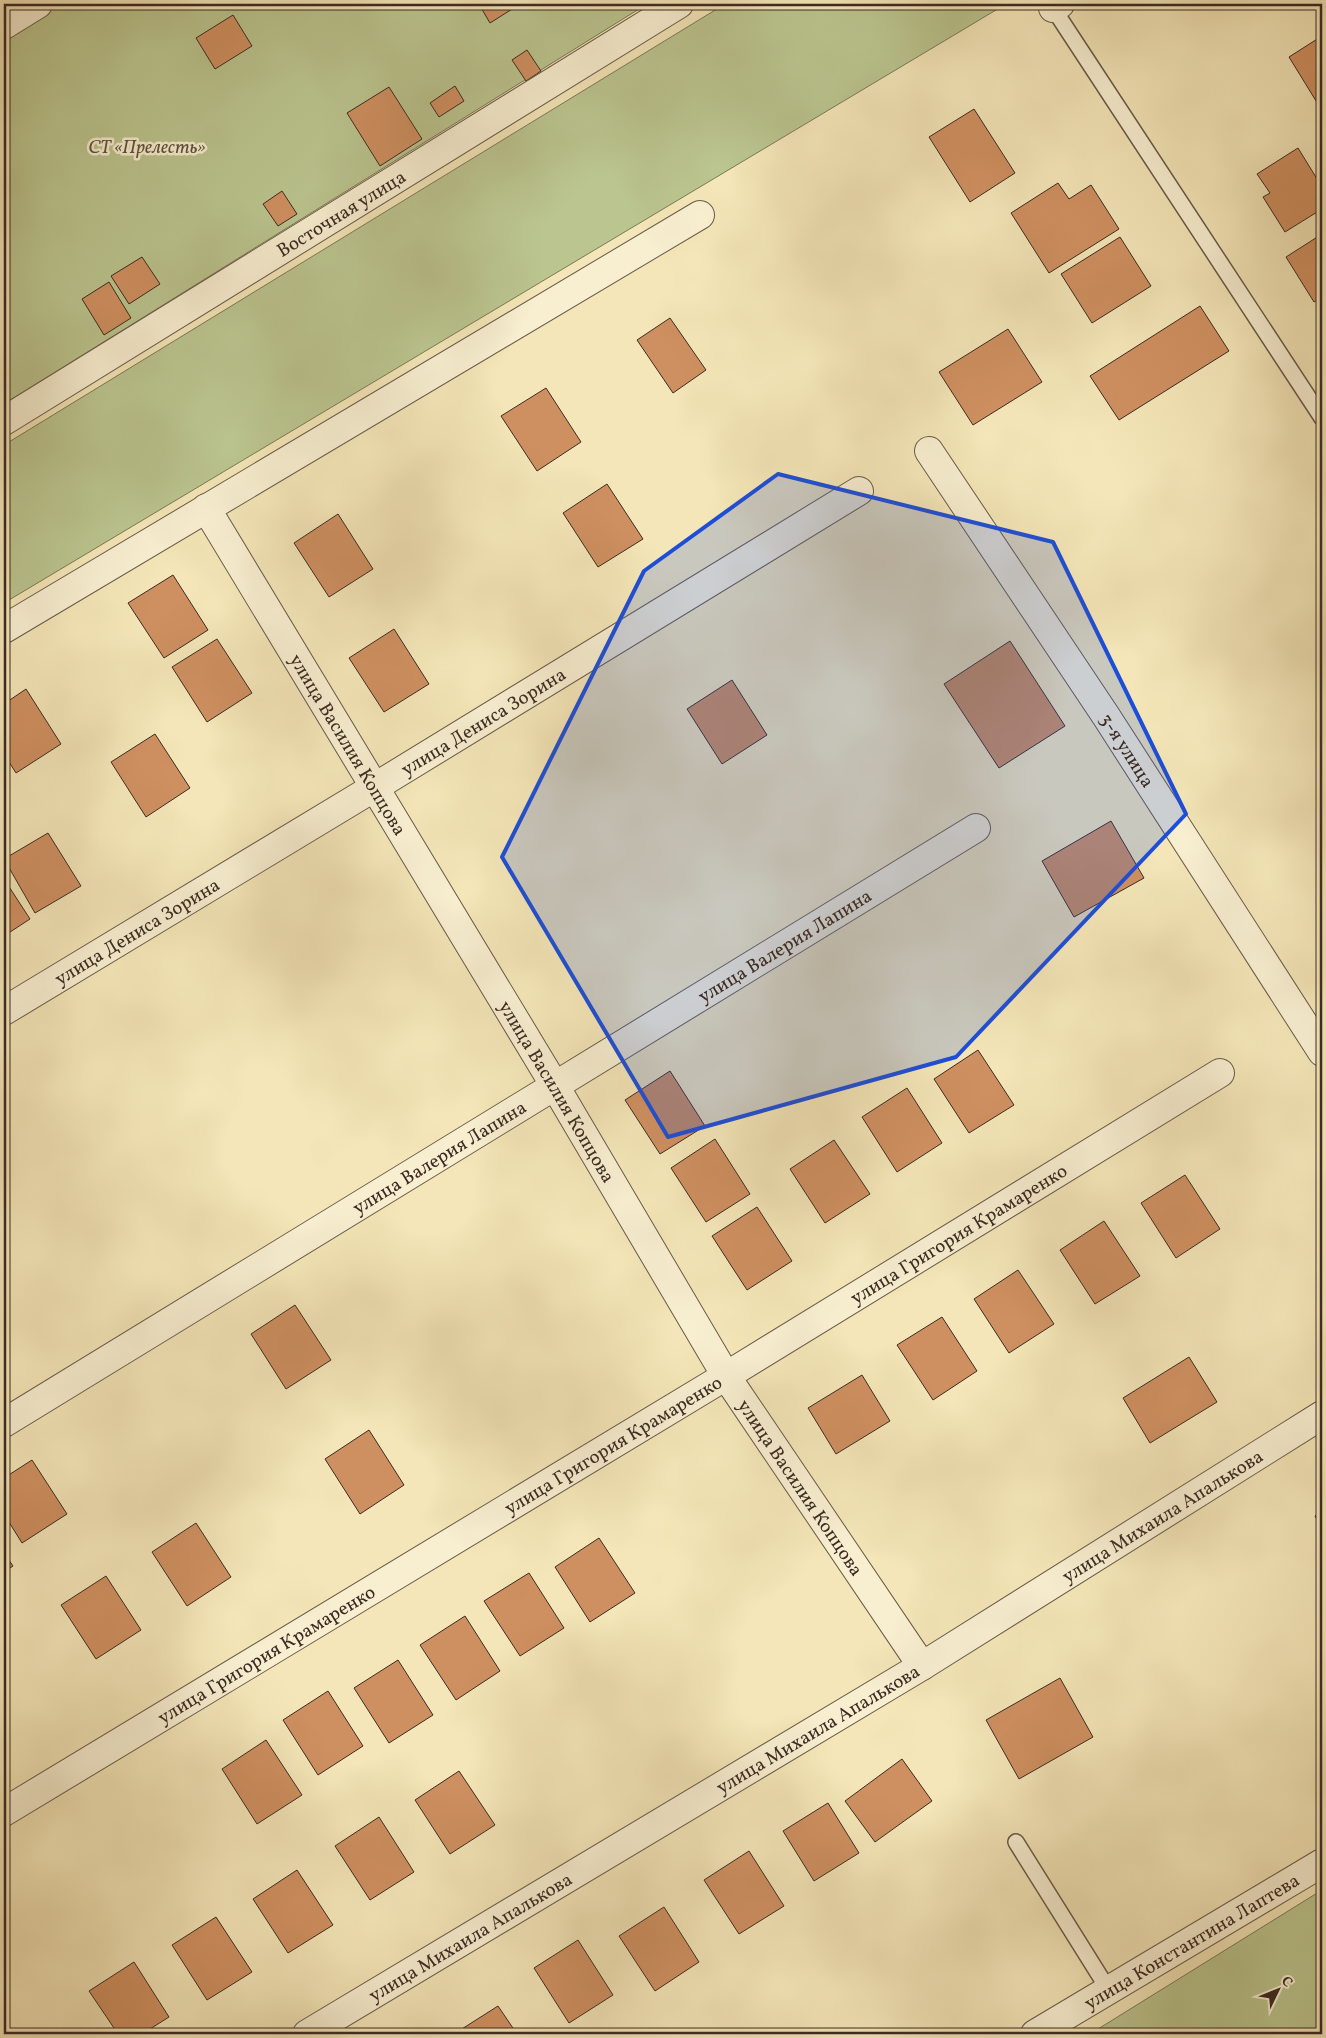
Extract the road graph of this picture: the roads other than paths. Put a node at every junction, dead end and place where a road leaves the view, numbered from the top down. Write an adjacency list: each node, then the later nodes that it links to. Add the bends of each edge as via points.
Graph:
1 (38, 4): 4 (street)
2 (679, 4): 7 (street, Восточная улица)
3 (1056, 6): 6 (lane)
4 (4, 25)
5 (700, 215): 10 (street)
6 (1322, 418)
7 (4, 421)
8 (929, 451): 15 (street, 3-я улица, via 1106,716)
9 (859, 491): 12 (street, улица Дениса Зорина)
10 (206, 508): 11 (street); 12 (street, улица Василия Копцова)
11 (4, 629)
12 (375, 787): 14 (street, улица Дениса Зорина); 17 (street, улица Василия Копцова)
13 (976, 828): 17 (street, улица Валерия Лапина)
14 (4, 1011)
15 (1322, 1052)
16 (1220, 1073): 18 (street, улица Григория Крамаренко)
17 (555, 1086): 18 (street, улица Василия Копцова); 20 (street, улица Валерия Лапина)
18 (726, 1376): 21 (street, улица Василия Копцова); 22 (street, улица Григория Крамаренко)
19 (1322, 1415): 21 (street, улица Михаила Апалькова)
20 (4, 1423)
21 (922, 1666): 26 (street, улица Михаила Апалькова)
22 (4, 1812)
23 (1016, 1842): 25 (lane)
24 (1322, 1863): 25 (street, улица Константина Лаптева)
25 (1108, 1989): 27 (street, улица Константина Лаптева)
26 (307, 2034)
27 (1035, 2034)

